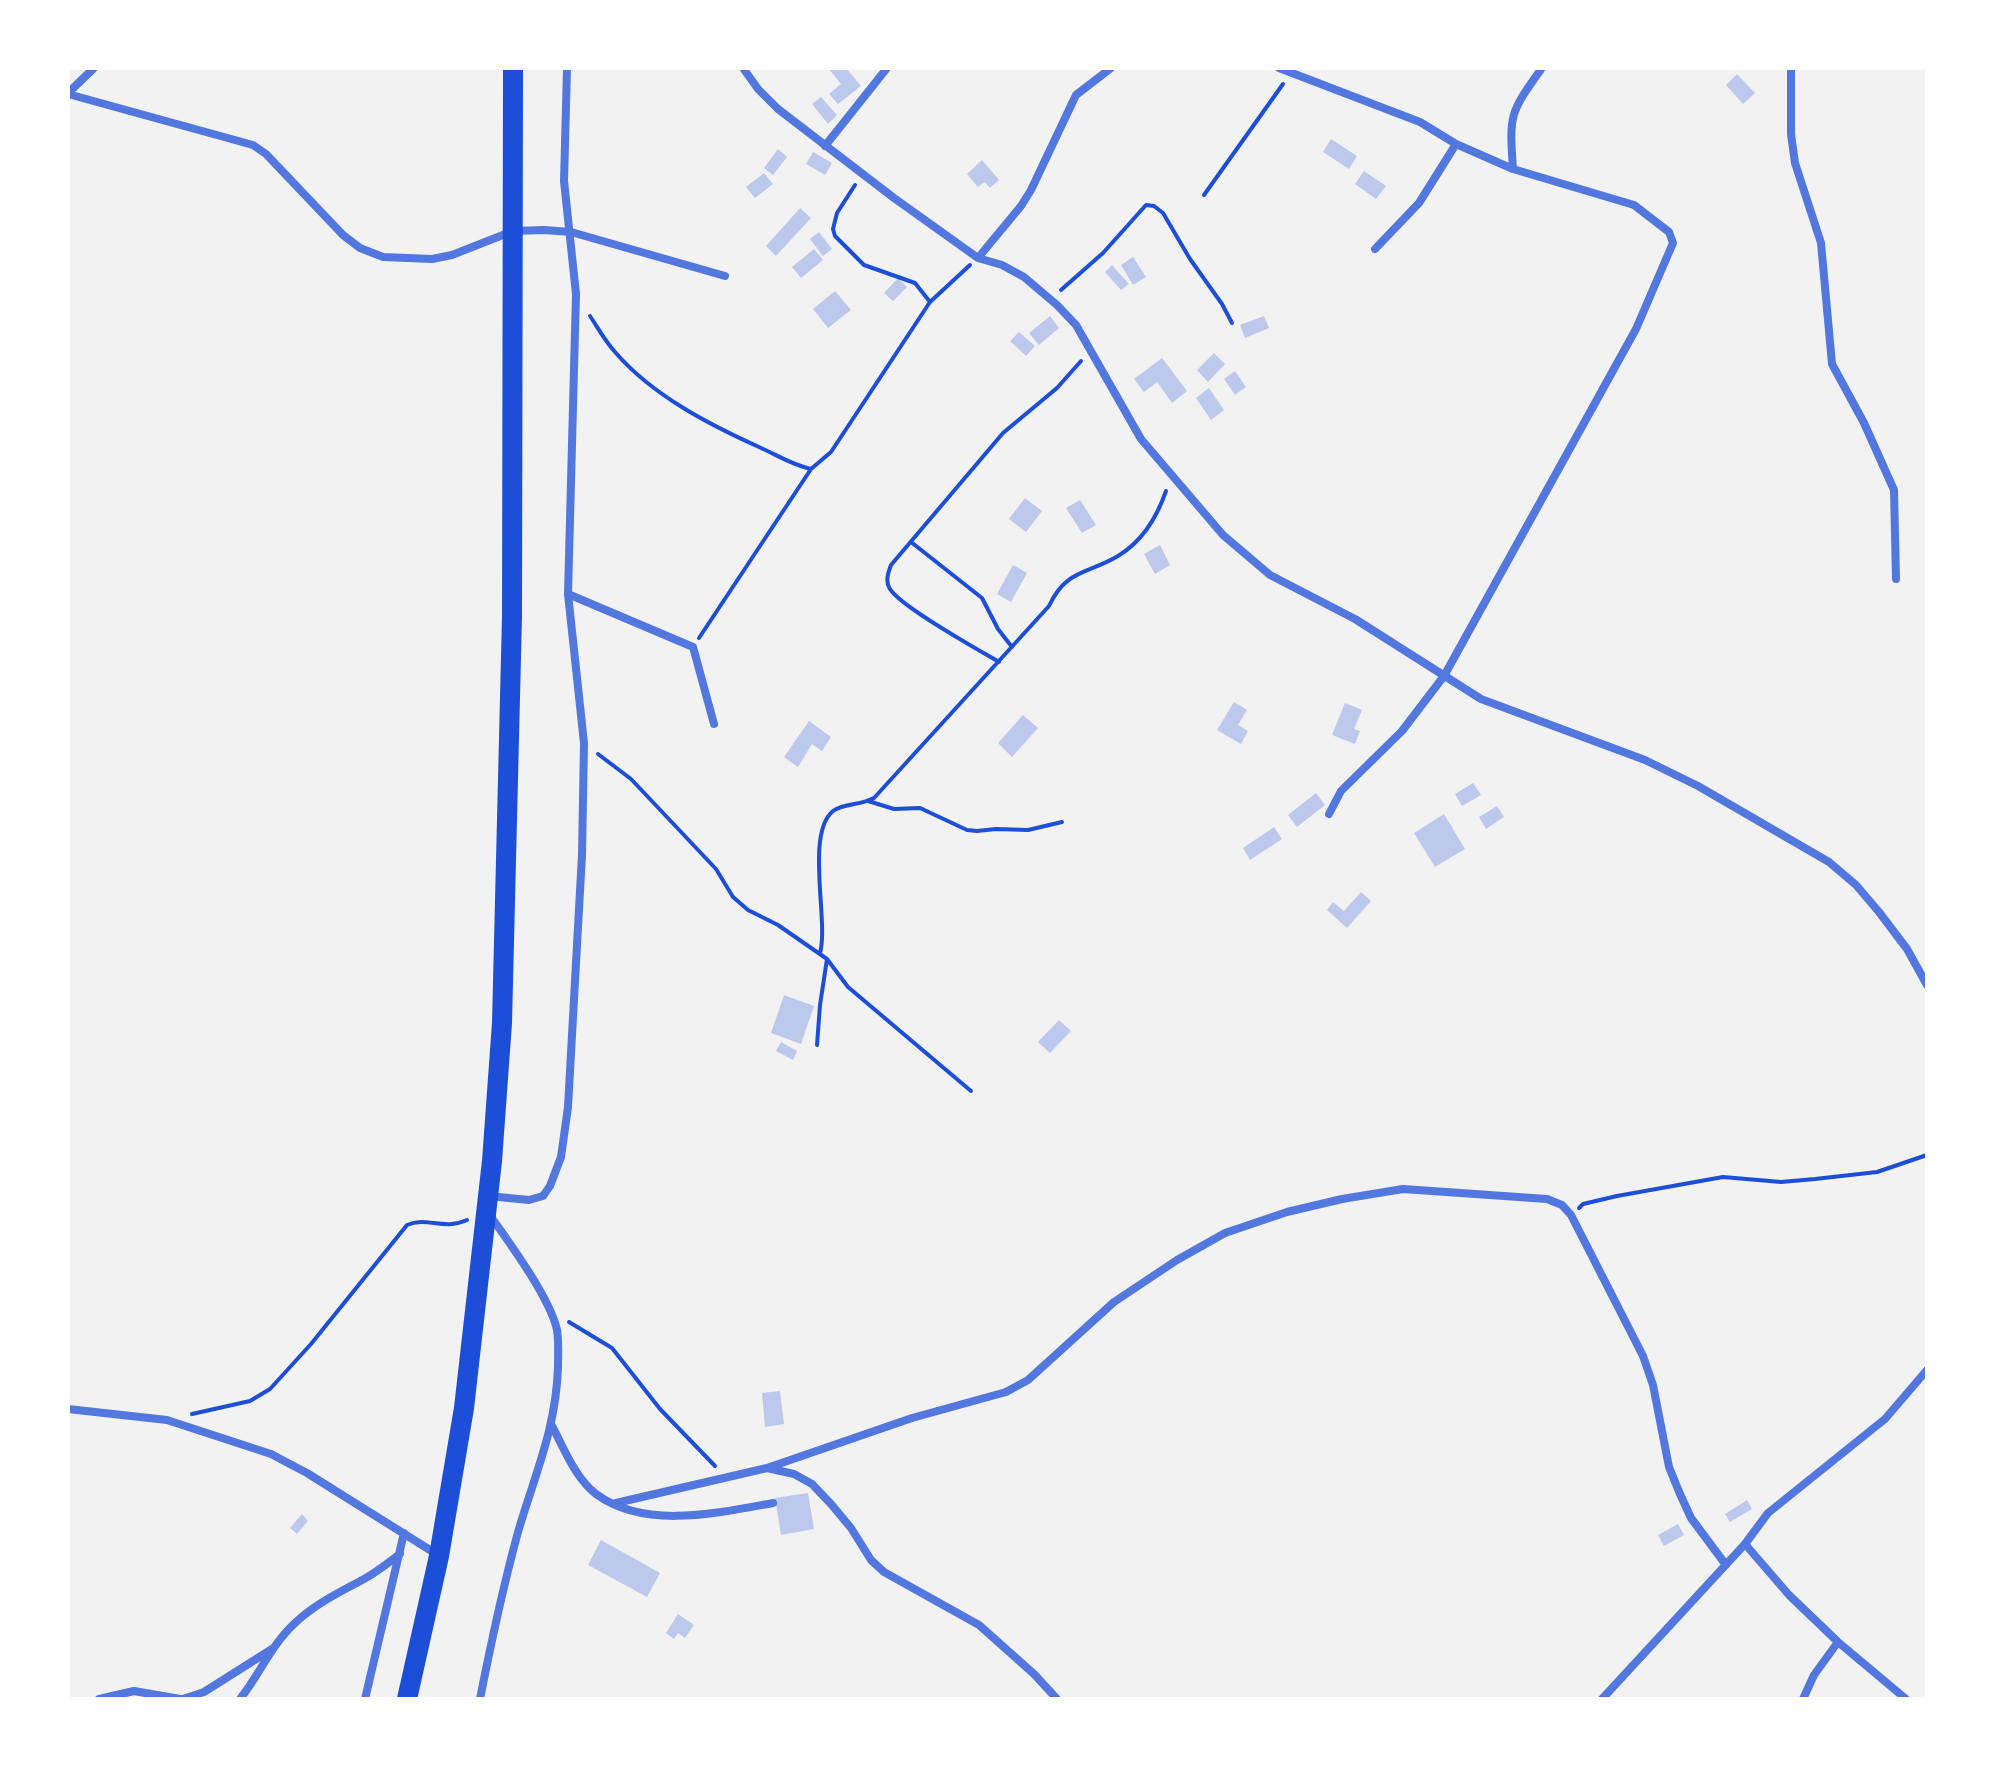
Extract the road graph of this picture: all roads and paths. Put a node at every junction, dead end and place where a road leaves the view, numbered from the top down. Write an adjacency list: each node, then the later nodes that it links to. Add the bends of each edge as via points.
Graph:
1 (94, 68): 11 (street)
2 (513, 68): 17 (highway)
3 (567, 68): 18 (street, via 564,181)
4 (743, 68): 13 (street, via 778,109)
5 (887, 68): 13 (street)
6 (1111, 68): 20 (street, via 1076,95 1021,206)
7 (1279, 68): 10 (street)
8 (1542, 68): 14 (street, via 1515,106 1510,125)
9 (1791, 68): 30 (street, via 1795,163 1821,243 1832,364 1894,490)
10 (1291, 73): 12 (street, via 1420,122); 16 (path)
11 (68, 94): 17 (street, via 253,145 343,235 383,257 452,255)
12 (1456, 144): 14 (street); 19 (street, via 1419,203)
13 (825, 146): 15 (street)
14 (1513, 169): 35 (street, via 1634,205 1669,232 1673,243 1636,329)
15 (864, 173): 20 (street); 24 (path, via 839,208 835,236 864,265 911,281)
16 (1204, 195)
17 (513, 231): 18 (street); 47 (highway, via 506,906)
18 (571, 232): 21 (street); 22 (street)
19 (1375, 249)
20 (978, 258): 23 (street, via 1024,277); 24 (path)
21 (725, 276)
22 (576, 294): 27 (path, via 613,350 657,390 743,440); 31 (street)
23 (1051, 300): 25 (path, via 1146,205 1154,206); 26 (street)
24 (930, 302): 27 (path, via 831,452)
25 (1232, 323)
26 (1092, 351): 28 (street, via 1141,439); 29 (path, via 1003,433)
27 (811, 469): 32 (path)
28 (1171, 477): 33 (path, via 1143,535 1122,554 1061,584 1049,606); 35 (street, via 1223,535 1270,575 1343,612)
29 (911, 542): 33 (path, via 982,598); 34 (path, via 891,565 890,589)
30 (1896, 579)
31 (568, 594): 32 (street); 37 (street)
32 (693, 647): 36 (street)
33 (1012, 647): 34 (path)
34 (999, 662): 38 (path)
35 (1444, 676): 39 (street, via 1402,731 1341,791); 43 (street, via 1481,699 1645,760 1829,862 1879,912)
36 (714, 724)
37 (584, 743): 41 (path, via 631,779 716,869 739,903); 47 (street, via 582,855 561,1157 543,1196)
38 (868, 801): 40 (path, via 894,809 920,808 967,830 1028,830); 41 (path, via 839,807 825,820 818,857 824,940)
39 (1329, 814)
40 (1062, 822)
41 (820, 953): 42 (path)
42 (827, 959): 44 (path); 45 (path, via 848,987)
43 (1927, 985)
44 (817, 1045)
45 (971, 1091)
46 (1927, 1155): 48 (path, via 1877,1172 1815,1179 1723,1177 1583,1204)
47 (487, 1203): 49 (street); 52 (path, via 459,1224 407,1225 270,1389 250,1401); 61 (highway, via 464,1408)
48 (1571, 1215): 54 (street, via 1547,1199 1403,1189 1287,1212 1225,1233 1177,1260 1114,1302 1028,1380 1006,1392); 62 (street, via 1643,1356 1680,1494)
49 (550, 1313): 53 (street, via 558,1347); 55 (path, via 612,1348)
50 (1927, 1370): 59 (street, via 1885,1419 1768,1513)
51 (68, 1409): 52 (street)
52 (167, 1420): 58 (street, via 271,1454)
53 (552, 1425): 56 (street, via 585,1482); 70 (street, via 518,1533)
54 (767, 1468): 55 (street); 71 (street, via 812,1484 884,1572 979,1625)
55 (724, 1477): 56 (street)
56 (616, 1503): 57 (street, via 638,1512 670,1515)
57 (773, 1503)
58 (404, 1533): 60 (street); 61 (street)
59 (1745, 1544): 62 (street); 63 (street)
60 (400, 1554): 64 (street, via 296,1621); 68 (street)
61 (439, 1556): 69 (highway)
62 (1726, 1565): 72 (street)
63 (1838, 1642): 73 (street); 74 (street)
64 (272, 1649): 66 (street, via 204,1692); 67 (street)
65 (99, 1699): 66 (street, via 134,1691)
66 (181, 1699)
67 (240, 1699)
68 (365, 1699)
69 (407, 1699)
70 (480, 1699)
71 (1057, 1699)
72 (1602, 1699)
73 (1803, 1699)
74 (1906, 1699)

